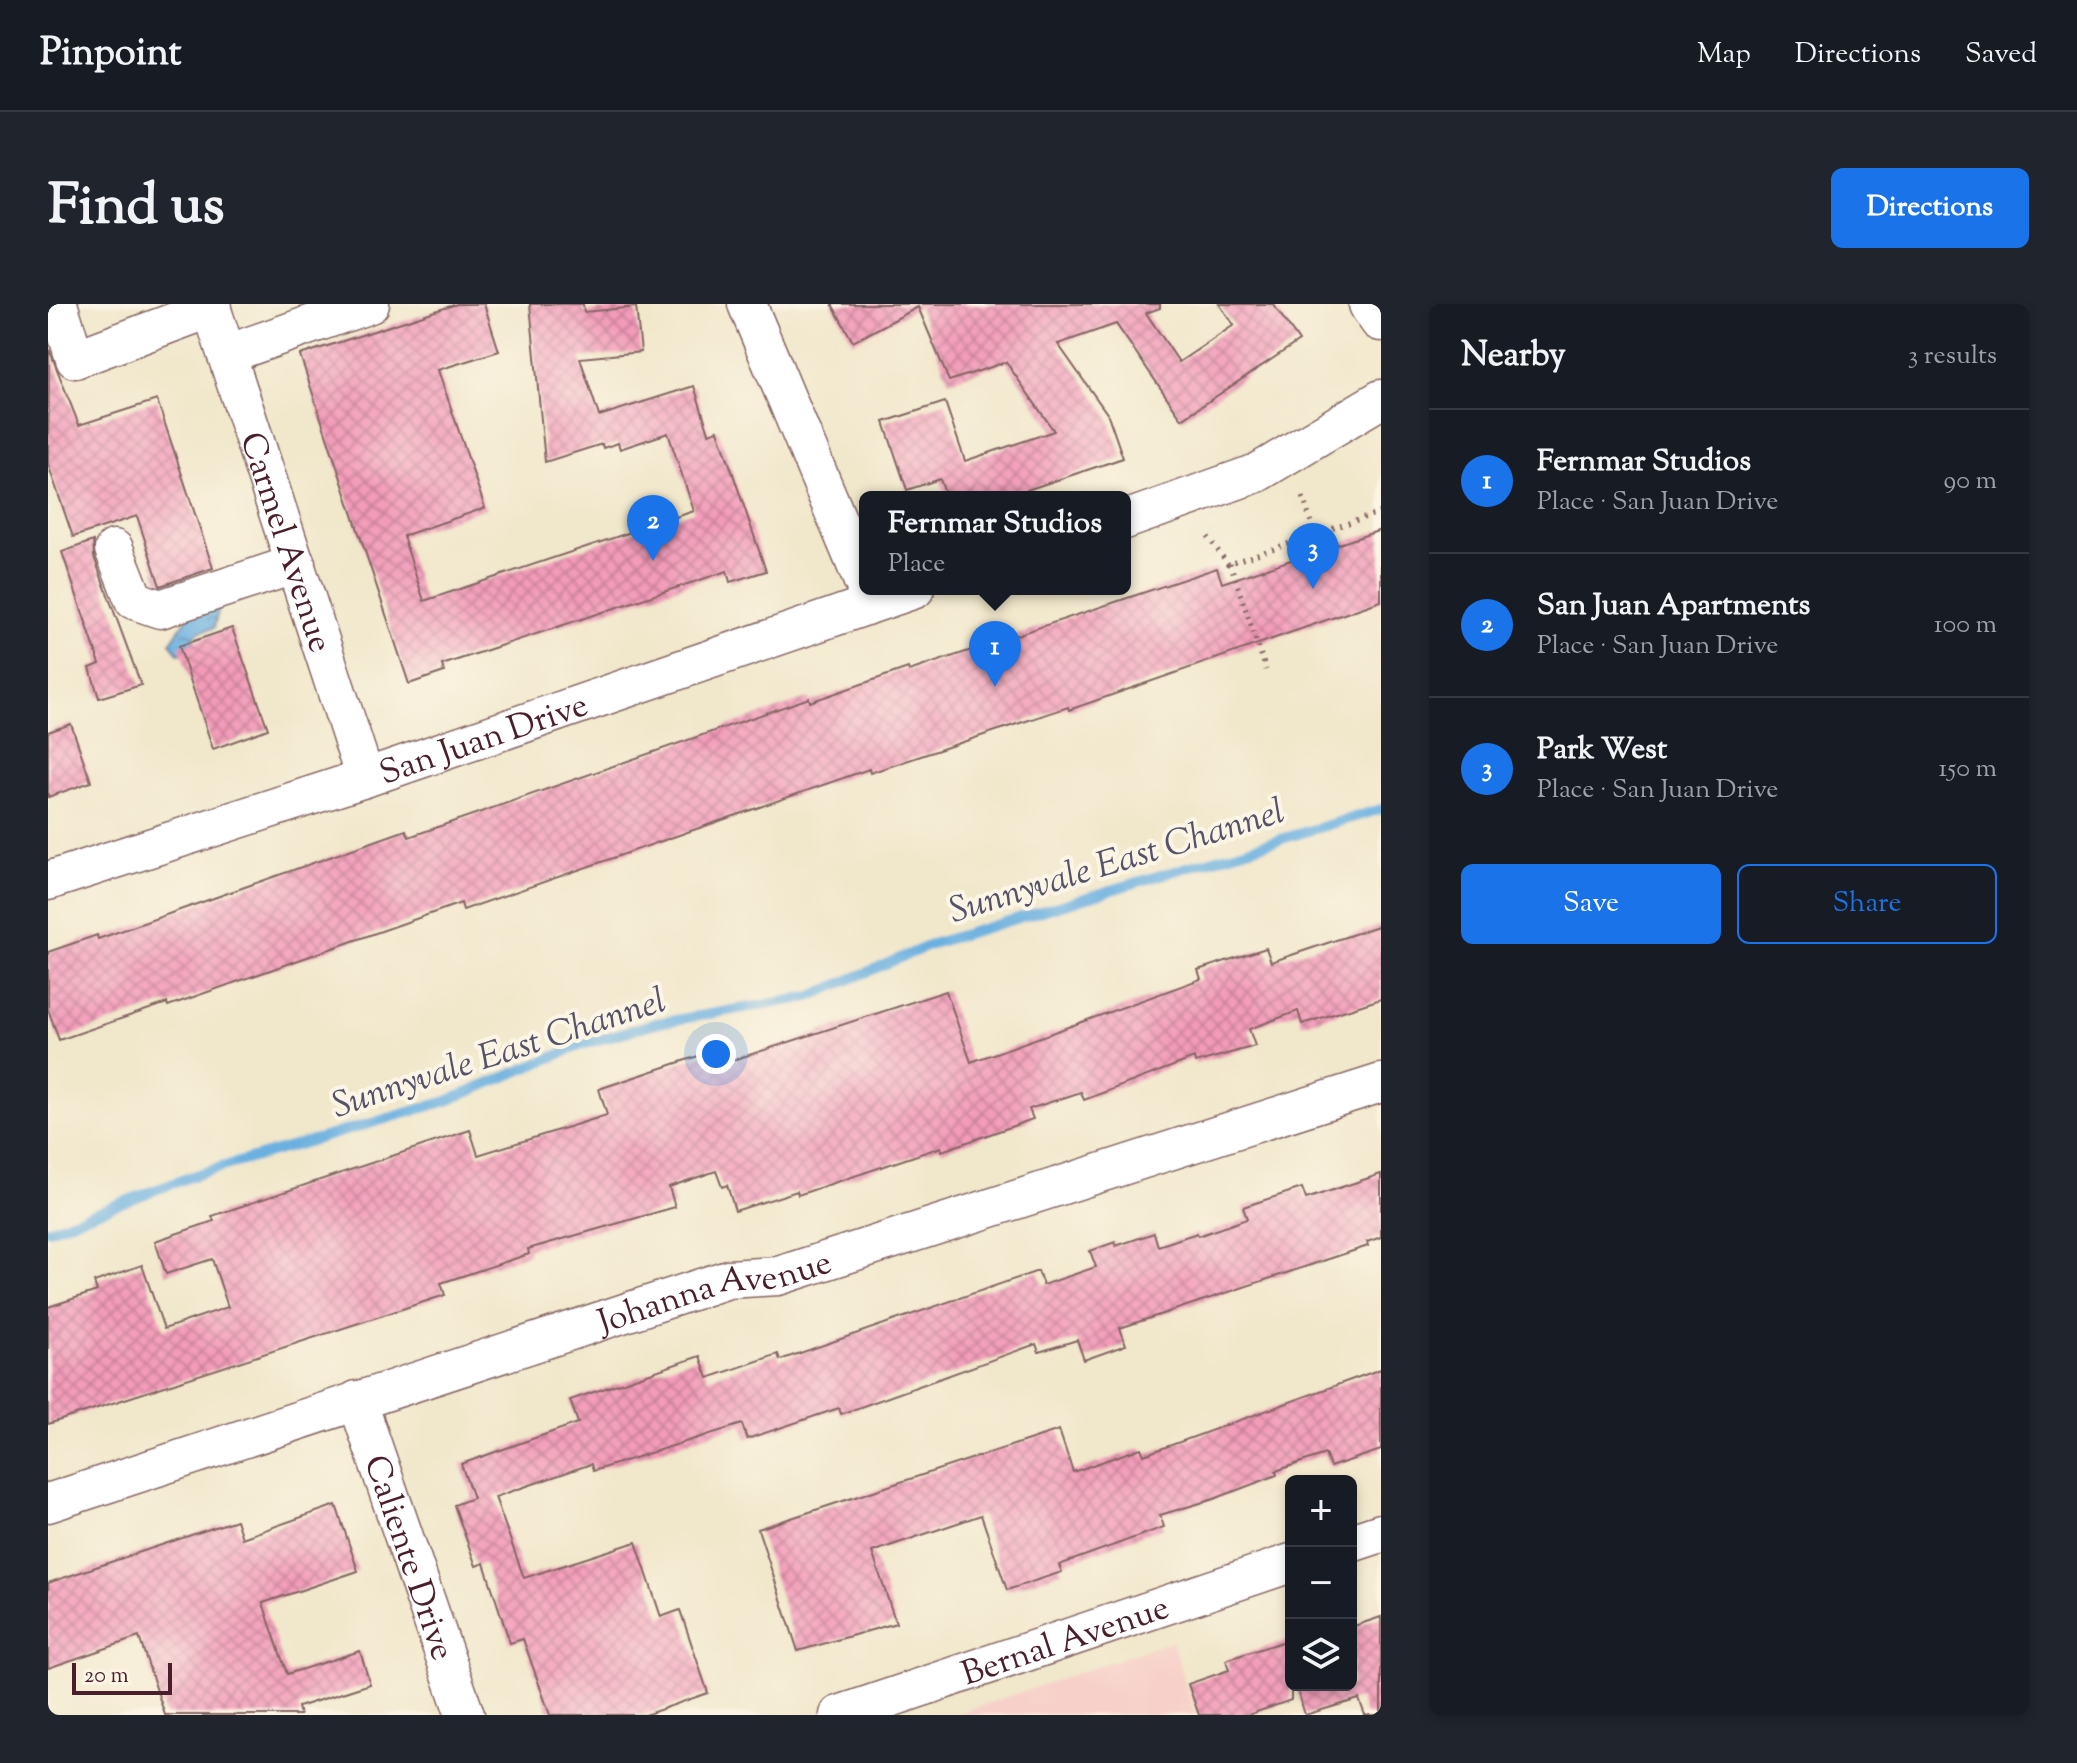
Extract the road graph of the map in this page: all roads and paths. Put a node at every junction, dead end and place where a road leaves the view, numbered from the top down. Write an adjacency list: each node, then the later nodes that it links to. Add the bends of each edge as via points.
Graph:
1 (58, 304): 5 (street, via 75,359)
2 (370, 304): 7 (street)
3 (747, 304): 17 (street)
4 (1371, 304): 6 (main road)
5 (211, 306): 7 (street, Carmel Avenue)
6 (1381, 319)
7 (227, 354): 16 (street, Carmel Avenue)
8 (1381, 399): 11 (street, via 1257,473)
9 (1303, 497): 12 (path)
10 (1381, 512): 12 (path)
11 (1131, 518)
12 (1315, 535): 15 (path)
13 (1208, 537): 15 (path)
14 (114, 549): 16 (street, via 134,600 160,609)
15 (1230, 563): 19 (path)
16 (296, 564): 20 (street, Carmel Avenue)
17 (859, 572)
18 (863, 595): 20 (street, San Juan Drive)
19 (1266, 670)
20 (365, 778): 21 (street, San Juan Drive)
21 (48, 881)
22 (1381, 1083): 23 (street, Johanna Avenue, via 940,1227 778,1276 728,1279)
23 (357, 1400): 24 (street, Johanna Avenue); 28 (street, Caliente Drive)
24 (48, 1503)
25 (1381, 1533): 26 (street)
26 (1357, 1541)
27 (1285, 1565): 29 (street, Bernal Avenue)
28 (465, 1715)
29 (839, 1715)

